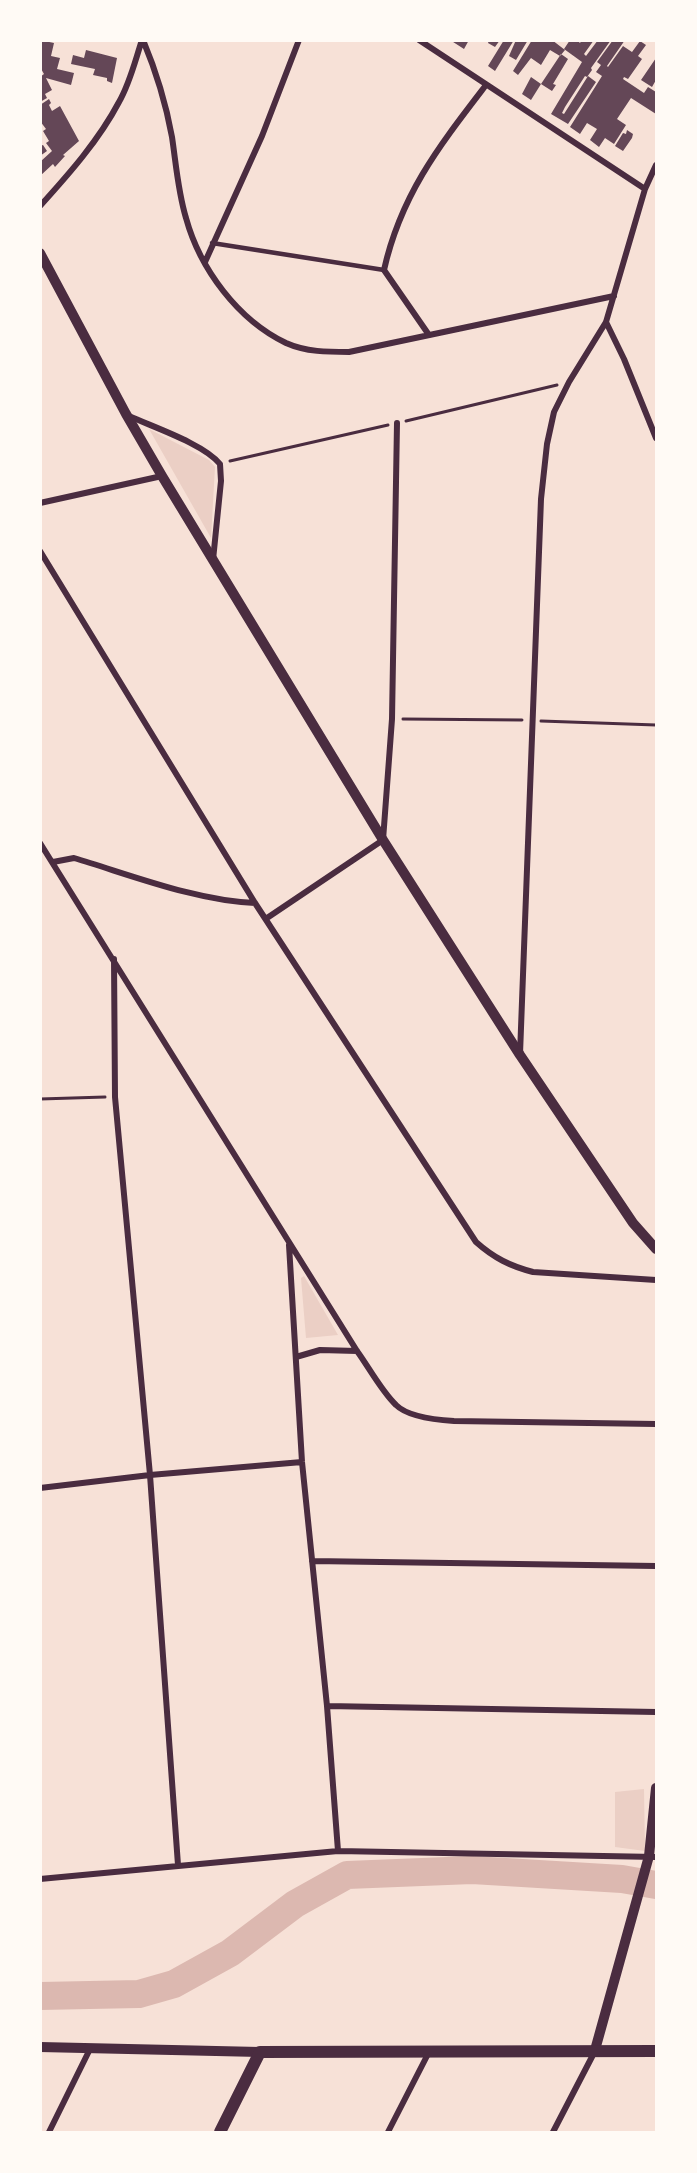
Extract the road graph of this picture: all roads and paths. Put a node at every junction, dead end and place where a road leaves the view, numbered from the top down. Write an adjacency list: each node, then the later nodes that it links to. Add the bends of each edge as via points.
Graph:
1 (143, 40): 7 (street, via 120,101 70,172); 10 (street, via 156,69 185,216)
2 (299, 40): 8 (street, via 262,136)
3 (419, 40): 4 (street)
4 (486, 86): 6 (street); 11 (street, via 415,185 389,247)
5 (657, 165): 6 (street)
6 (645, 189): 12 (street)
7 (40, 206)
8 (212, 243): 10 (street); 11 (lane)
9 (40, 253): 15 (street)
10 (205, 262): 14 (street, via 225,293 250,320 287,343 318,352 349,352)
11 (384, 270): 14 (street)
12 (614, 296): 13 (street); 14 (street)
13 (606, 322): 17 (street); 28 (street, via 568,382 554,412 547,444 541,499)
14 (429, 335)
15 (126, 414): 18 (street); 21 (street, via 198,447 220,464)
16 (397, 423): 22 (street, via 392,718)
17 (657, 438)
18 (162, 476): 19 (street); 21 (street)
19 (40, 503)
20 (40, 551): 25 (street)
21 (213, 562): 22 (street)
22 (383, 840): 26 (street); 28 (street)
23 (40, 843): 24 (street)
24 (53, 862): 25 (street, via 74,858 197,894); 27 (street)
25 (255, 903): 26 (street)
26 (267, 918): 33 (street, via 476,1242 494,1257 533,1272)
27 (114, 959): 29 (street); 31 (street)
28 (520, 1055): 32 (street, via 633,1223)
29 (115, 1097): 30 (path); 38 (street)
30 (40, 1099)
31 (289, 1242): 34 (street); 35 (street)
32 (657, 1249)
33 (657, 1281)
34 (357, 1351): 35 (street, via 320,1350); 36 (street, via 396,1406 435,1419)
35 (296, 1357): 37 (street)
36 (657, 1424)
37 (302, 1462): 38 (street); 40 (street)
38 (150, 1475): 39 (street); 47 (street)
39 (40, 1488)
40 (312, 1561): 41 (street); 42 (street)
41 (657, 1566)
42 (327, 1706): 43 (street); 45 (street)
43 (657, 1712)
44 (657, 1788): 46 (street)
45 (338, 1851): 46 (street); 47 (street)
46 (653, 1857): 51 (street, via 646,1868)
47 (178, 1865): 48 (street)
48 (40, 1879)
49 (40, 2047): 50 (street)
50 (90, 2049): 53 (street); 55 (street)
51 (595, 2050): 52 (main road); 54 (main road); 58 (street)
52 (657, 2051)
53 (260, 2052): 54 (main road); 56 (main road)
54 (429, 2052): 57 (street)
55 (49, 2133)
56 (220, 2133)
57 (388, 2133)
58 (553, 2133)

